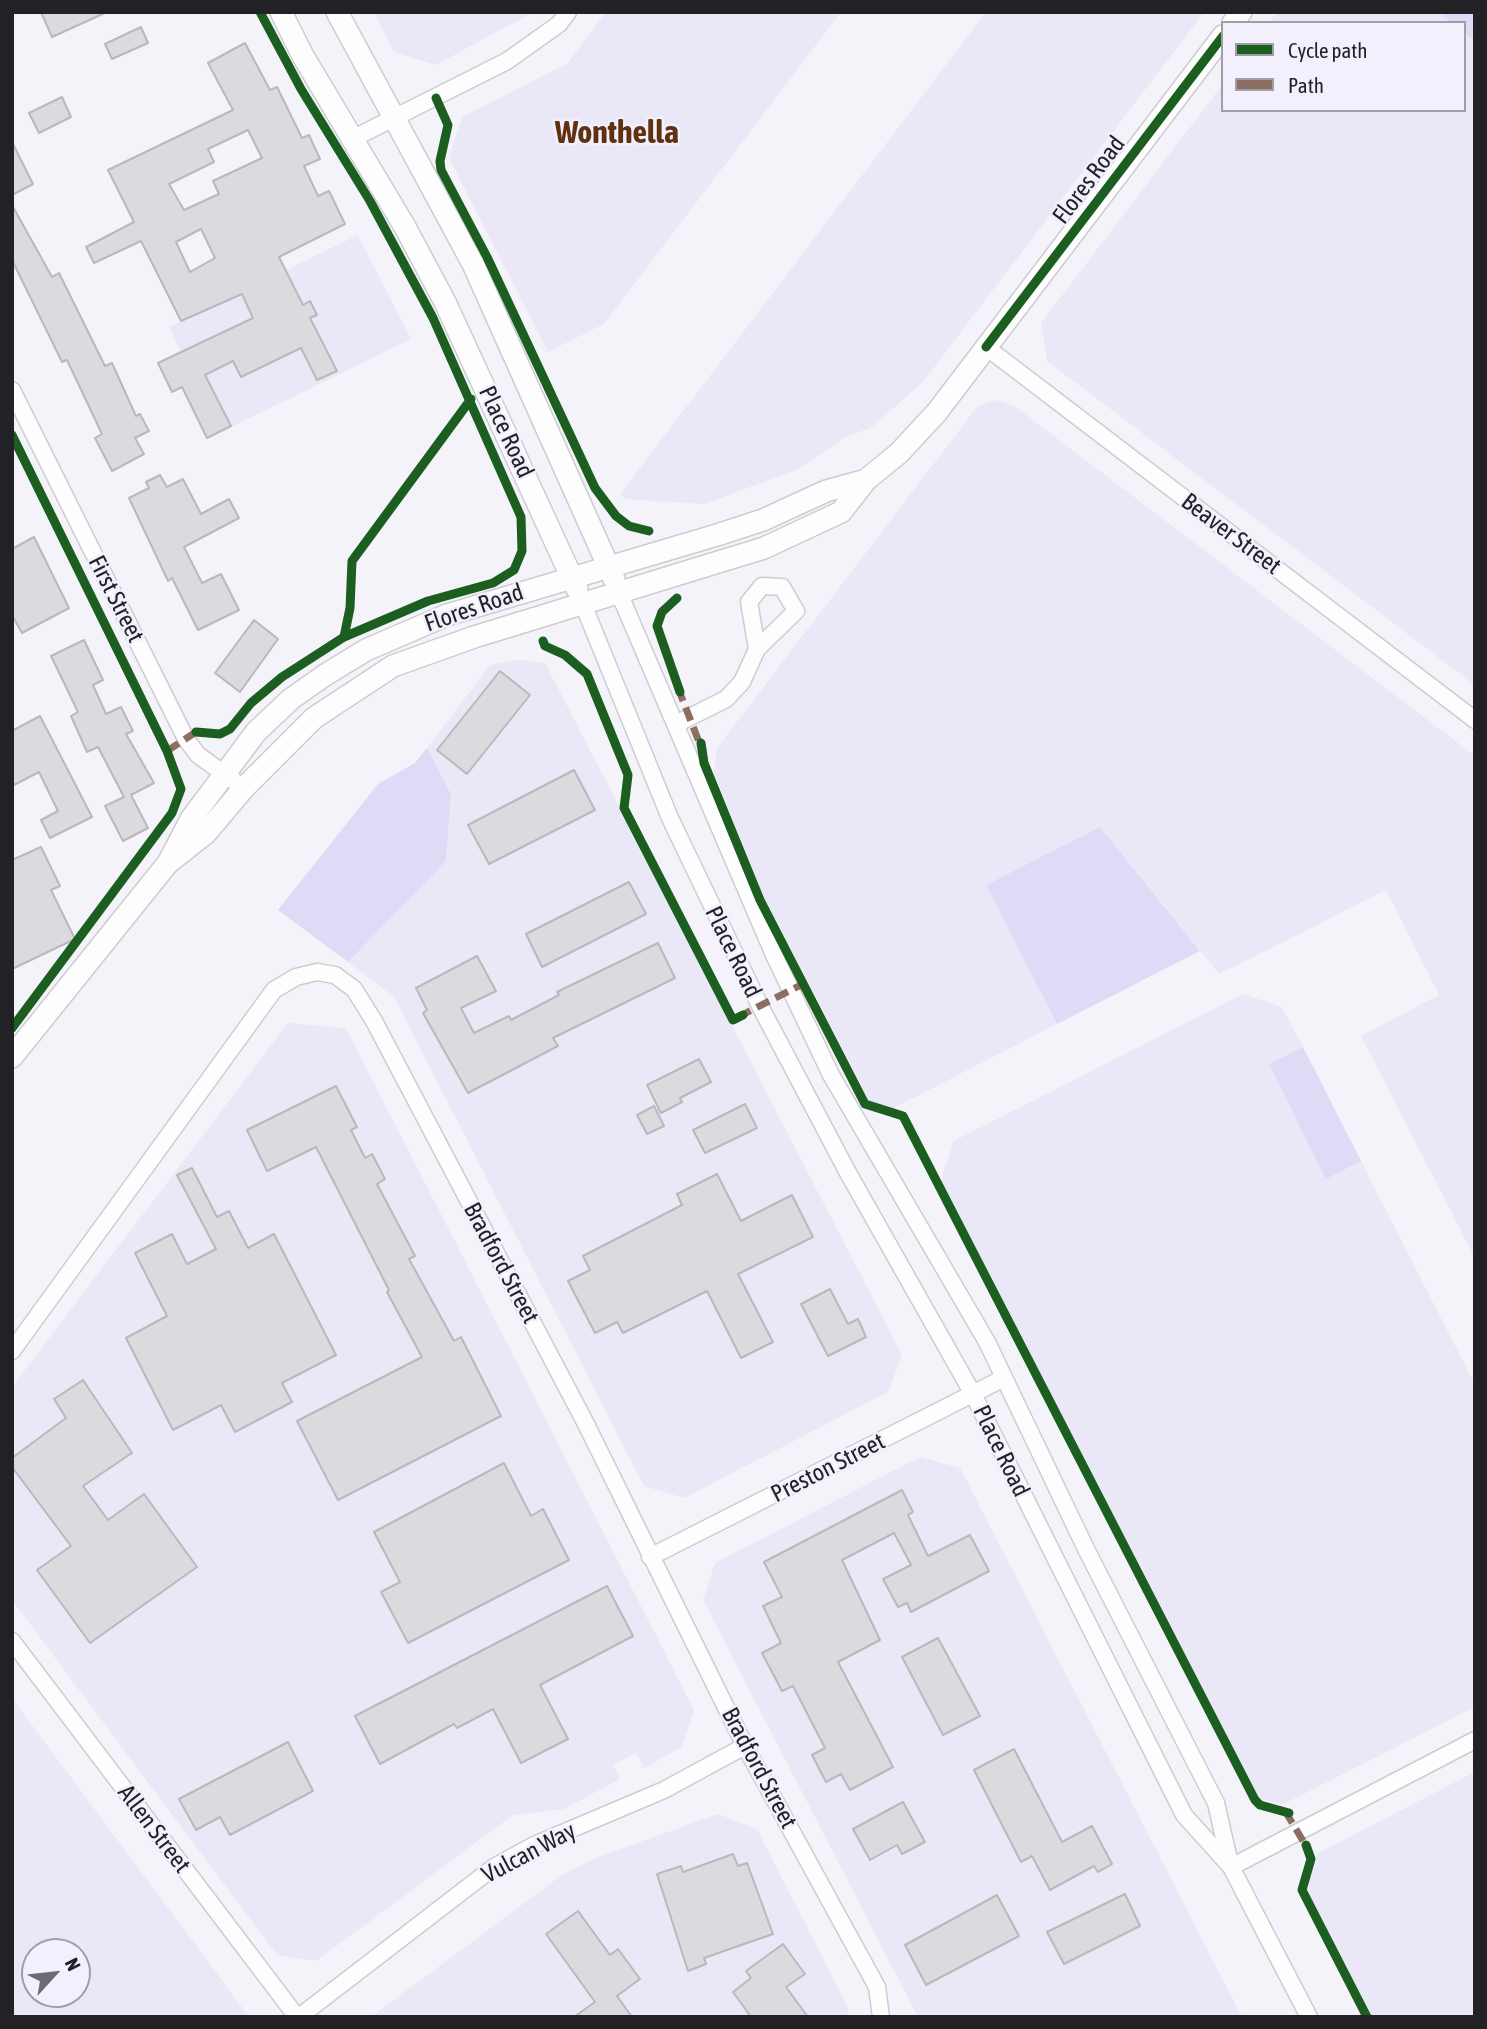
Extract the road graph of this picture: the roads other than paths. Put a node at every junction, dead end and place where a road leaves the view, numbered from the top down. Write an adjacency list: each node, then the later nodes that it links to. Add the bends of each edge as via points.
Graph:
1 (281, 12): 6 (main road, Place Road)
2 (337, 12): 5 (main road, Place Road)
3 (568, 12): 5 (street, via 559,24 507,61)
4 (1221, 39): 7 (main road, Flores Road)
5 (392, 118): 6 (street); 10 (main road, Place Road, via 473,264)
6 (352, 139): 11 (main road, Place Road, via 445,302)
7 (986, 347): 9 (main road, Flores Road, via 937,412); 15 (street, Beaver Street)
8 (12, 390): 17 (street, First Street, via 186,739 198,755)
9 (866, 480): 10 (main road, Flores Road, via 826,491 763,520); 12 (main road, Flores Road, via 841,512 807,530)
10 (608, 567): 11 (main road, Flores Road); 12 (main road, Place Road)
11 (571, 577): 13 (main road, Place Road); 17 (main road, Flores Road, via 447,615 366,650 291,699)
12 (619, 593): 13 (main road, Flores Road); 16 (street, Place Road)
13 (583, 604): 18 (main road, Flores Road, via 393,666 314,718); 23 (street, Place Road, via 719,925 847,1171)
14 (757, 649): 16 (street, via 742,682 726,699)
15 (1475, 720)
16 (676, 724): 22 (street, Place Road, via 774,955 831,1075)
17 (223, 773): 18 (street, First Street); 19 (main road, Flores Road, via 191,818)
18 (244, 788): 19 (main road, Flores Road, via 206,833)
19 (168, 863): 20 (main road, Flores Road)
20 (12, 1057)
21 (12, 1351): 24 (street, Bradford Street, via 274,990 296,977 317,972 335,975 354,989 374,1021 586,1424)
22 (1004, 1378): 23 (street, Preston Street); 28 (street, Place Road, via 1216,1802)
23 (973, 1394): 24 (street, Preston Street); 28 (street, Place Road, via 1184,1815)
24 (650, 1557): 27 (street, Bradford Street)
25 (12, 1641): 29 (street, Allen Street)
26 (1475, 1740): 28 (street)
27 (745, 1746): 29 (street, Vulcan Way, via 664,1790 534,1845 494,1867); 30 (street, Bradford Street, via 877,1987)
28 (1231, 1867): 31 (street, Place Road)
29 (298, 2017)
30 (881, 2017)
31 (1309, 2017)

